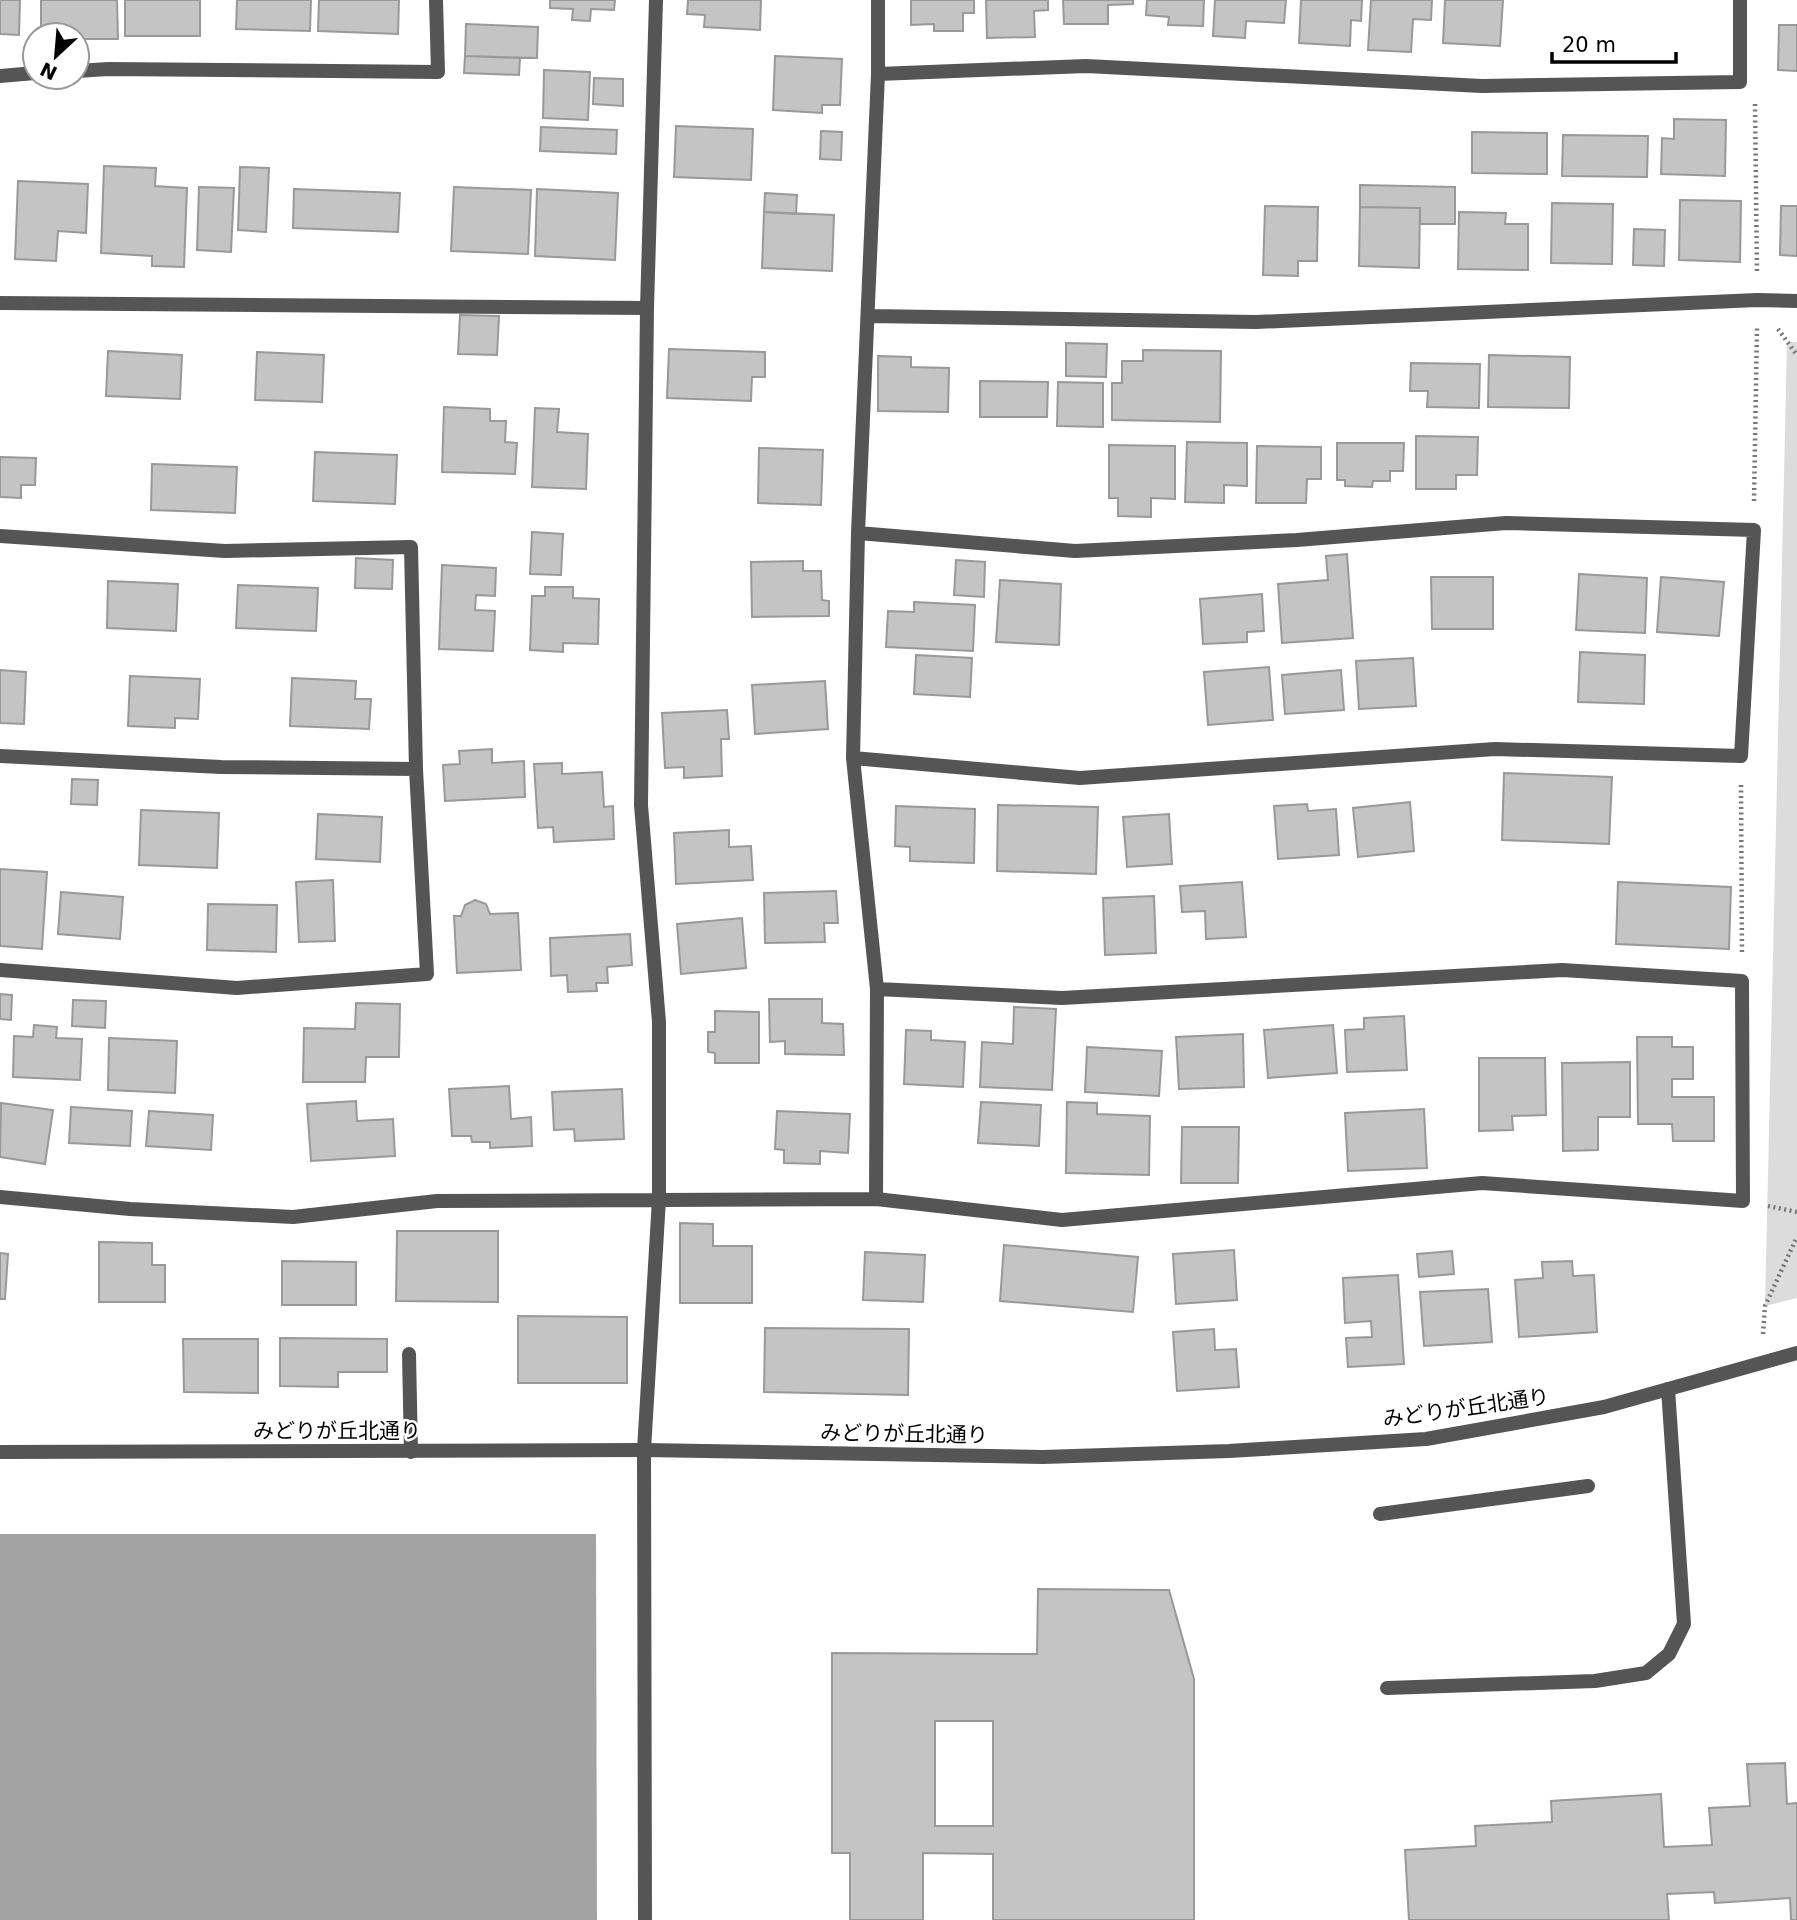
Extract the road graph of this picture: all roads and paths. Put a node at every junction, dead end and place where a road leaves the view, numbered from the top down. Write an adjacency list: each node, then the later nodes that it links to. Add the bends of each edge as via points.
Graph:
1 (436, 0): 5 (street, via 438,72)
2 (656, 0): 13 (street)
3 (878, 0): 6 (street)
4 (1740, 0): 9 (street)
5 (91, 70)
6 (878, 74): 9 (street, via 1086,66 1482,86); 14 (street)
7 (21, 75): 8 (street)
8 (0, 76)
9 (1740, 82): 10 (path, via 1755,96)
10 (1757, 300): 11 (street); 14 (street, via 1256,322); 15 (path)
11 (1797, 301)
12 (0, 303): 13 (street)
13 (647, 308): 26 (street, via 641,805 659,1022)
14 (869, 316): 16 (street)
15 (1754, 530): 16 (street, via 1506,523 1075,551); 19 (street)
16 (858, 533): 20 (street)
17 (0, 536): 21 (street, via 225,551 411,547)
18 (0, 756): 21 (street, via 221,767)
19 (1741, 756): 20 (street, via 1495,749 1080,778); 23 (path)
20 (853, 758): 24 (street)
21 (416, 769): 22 (street, via 427,974 237,988)
22 (0, 970)
23 (1742, 981): 24 (street, via 1562,970 1062,998); 27 (street, via 1743,1201 1482,1183 1062,1220)
24 (877, 989): 27 (street)
25 (0, 1197): 26 (street, via 293,1217 437,1201)
26 (659, 1199): 27 (street); 33 (street)
27 (876, 1199)
28 (1797, 1237): 31 (path, via 1765,1306)
29 (1797, 1353): 31 (street, みどりが丘北通り)
30 (409, 1354): 35 (street)
31 (1760, 1363): 32 (street, みどりが丘北通り)
32 (1668, 1389): 33 (street, みどりが丘北通り, via 1604,1407 1426,1439 1242,1450 1043,1457); 38 (street, via 1684,1624 1670,1654 1646,1673 1595,1681)
33 (644, 1450): 35 (street, みどりが丘北通り); 39 (street)
34 (0, 1452): 35 (street, みどりが丘北通り)
35 (411, 1452)
36 (1588, 1486): 37 (street)
37 (1380, 1514)
38 (1387, 1688)
39 (645, 1920)

